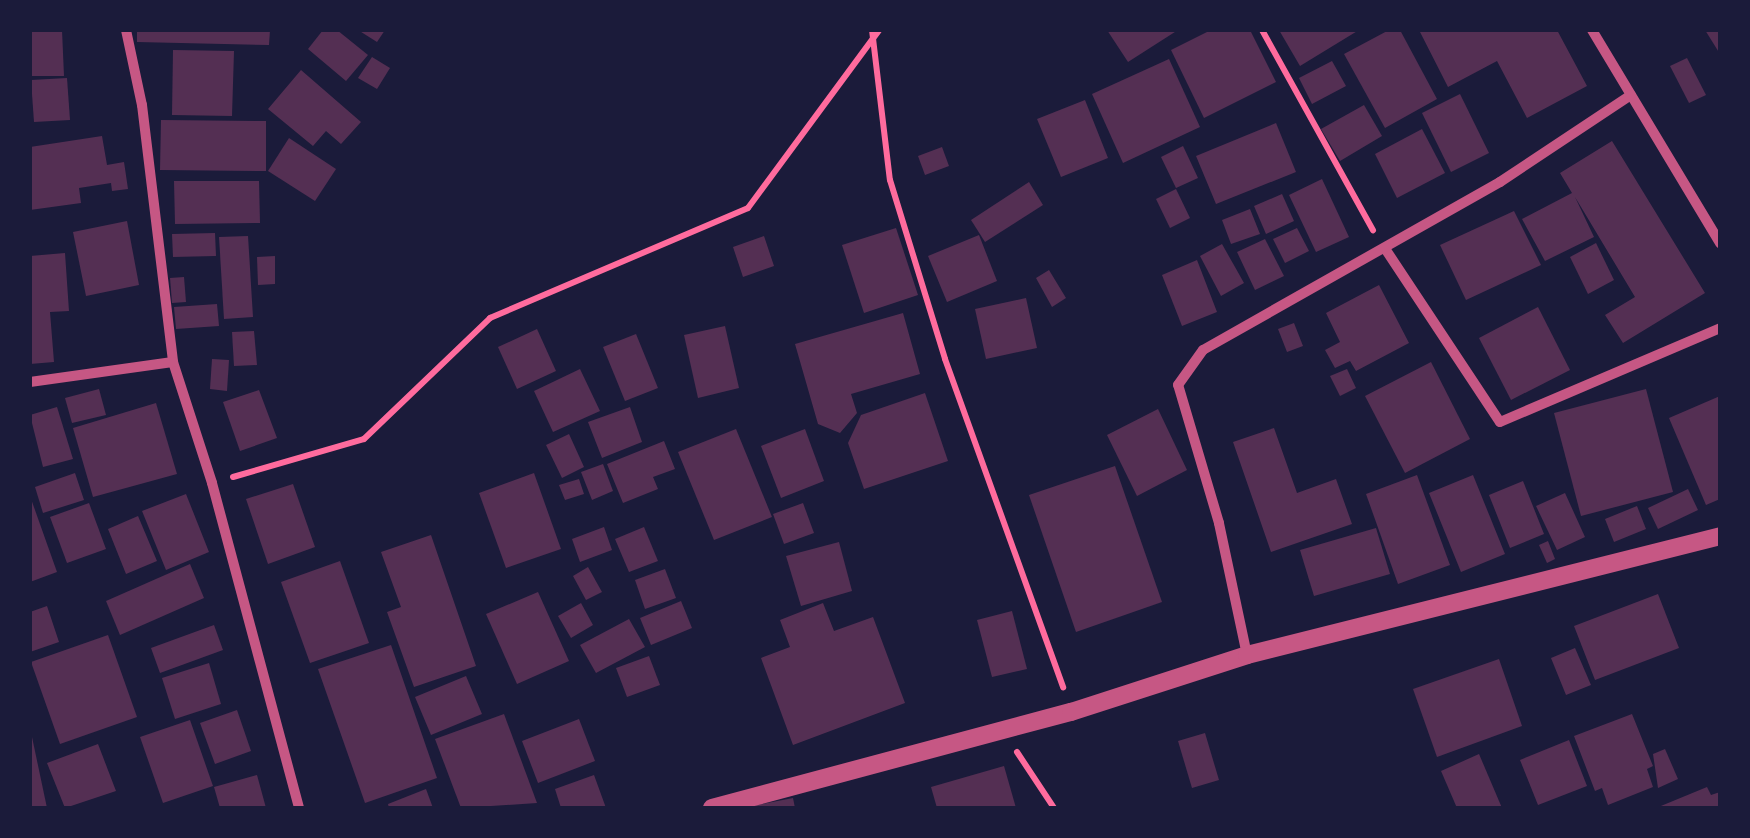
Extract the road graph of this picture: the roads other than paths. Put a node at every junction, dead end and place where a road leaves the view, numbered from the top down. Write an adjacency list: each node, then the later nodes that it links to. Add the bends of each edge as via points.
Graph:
1 (126, 30): 7 (street, via 142,105)
2 (1592, 30): 3 (street)
3 (1631, 95): 4 (street); 5 (street)
4 (1720, 243)
5 (1386, 250): 6 (street, via 1500,422); 10 (street, via 1203,350 1178,386 1219,523)
6 (1720, 328)
7 (172, 362): 8 (street); 11 (street, via 212,483)
8 (30, 382)
9 (1720, 536): 10 (street)
10 (1247, 656): 12 (street, via 1071,712)
11 (299, 808)
12 (712, 808)

